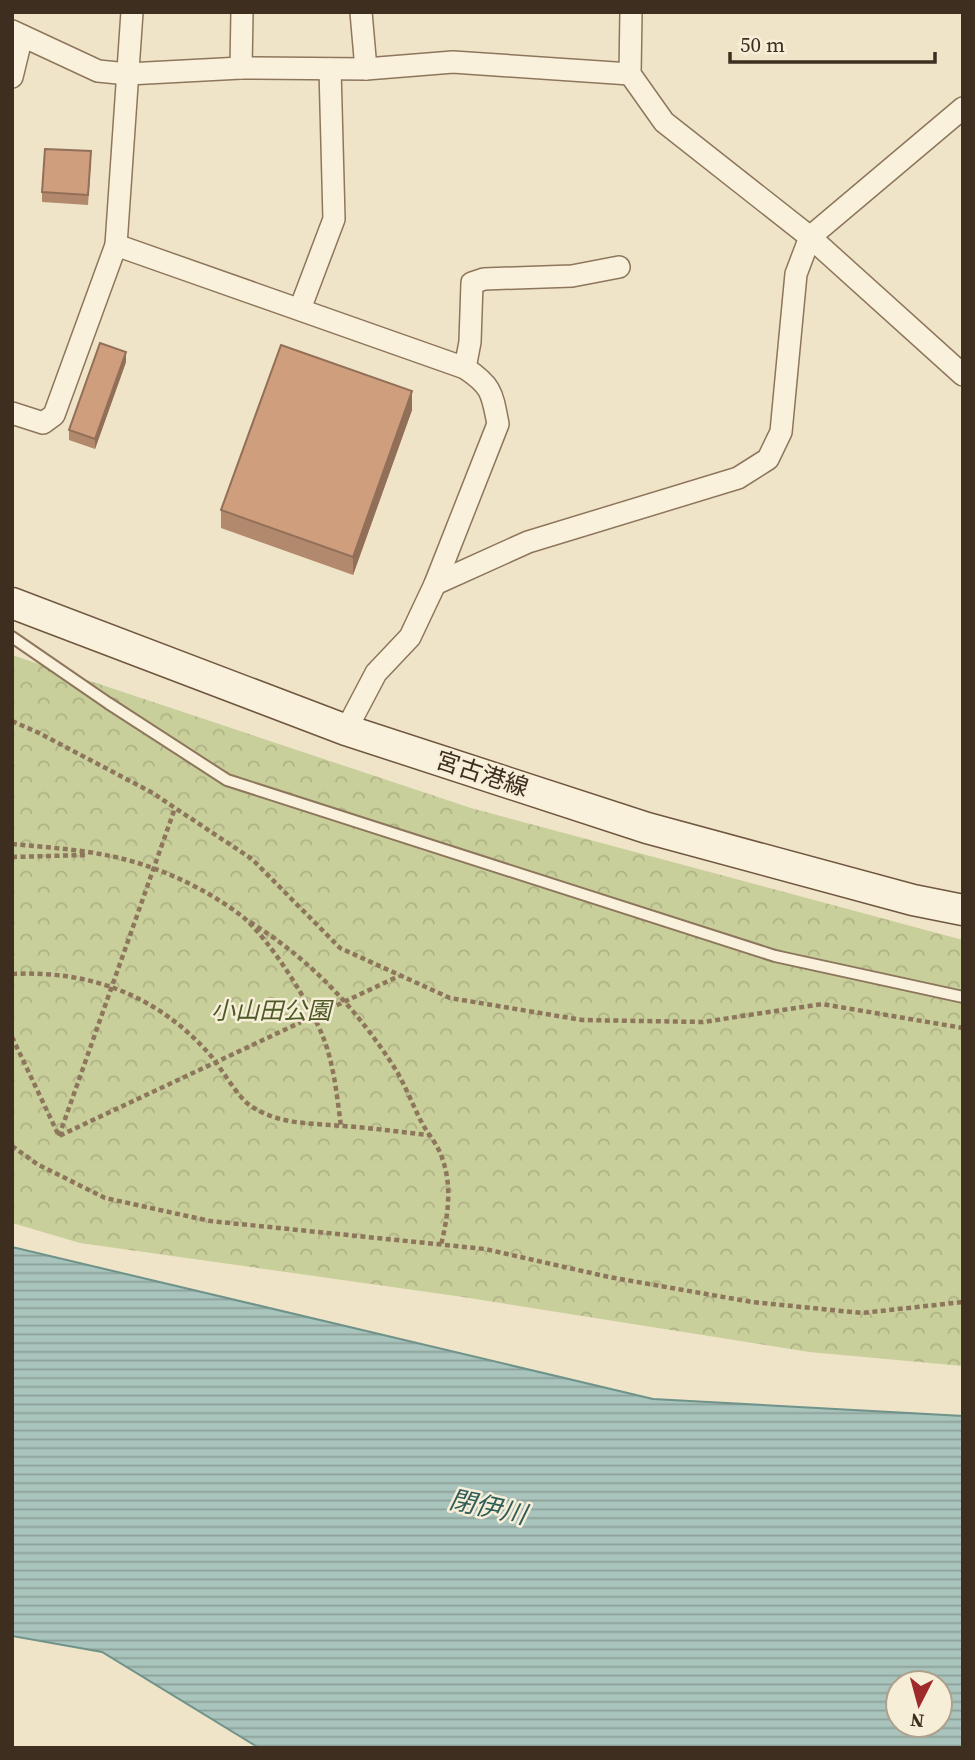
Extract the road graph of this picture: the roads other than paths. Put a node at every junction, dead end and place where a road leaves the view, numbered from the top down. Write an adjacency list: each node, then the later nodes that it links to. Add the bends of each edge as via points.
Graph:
1 (132, 12): 9 (street)
2 (242, 12): 6 (street)
3 (361, 12): 8 (street)
4 (631, 12): 10 (street)
5 (17, 34): 9 (street, via 98,71); 11 (street)
6 (241, 68): 7 (street); 9 (street)
7 (330, 69): 8 (street); 16 (street, via 334,219)
8 (366, 69): 10 (street, via 453,62)
9 (128, 74): 14 (street)
10 (630, 75): 13 (street, via 664,122)
11 (12, 77)
12 (963, 108): 13 (street)
13 (810, 237): 18 (street); 20 (street, via 796,274 781,432 768,458 738,478 528,542)
14 (116, 245): 16 (street); 19 (street, via 54,415 43,423)
15 (619, 267): 17 (street, via 572,276 472,283)
16 (300, 309): 17 (street)
17 (465, 368): 20 (street, via 483,380 498,424)
18 (963, 375)
19 (12, 413)
20 (435, 584): 23 (street, via 410,637 376,673)
21 (12, 603): 23 (main road, 宮古港線)
22 (12, 637): 25 (lane, via 227,780 775,956)
23 (346, 730): 24 (main road, 宮古港線, via 647,828)
24 (963, 910)
25 (963, 997)

